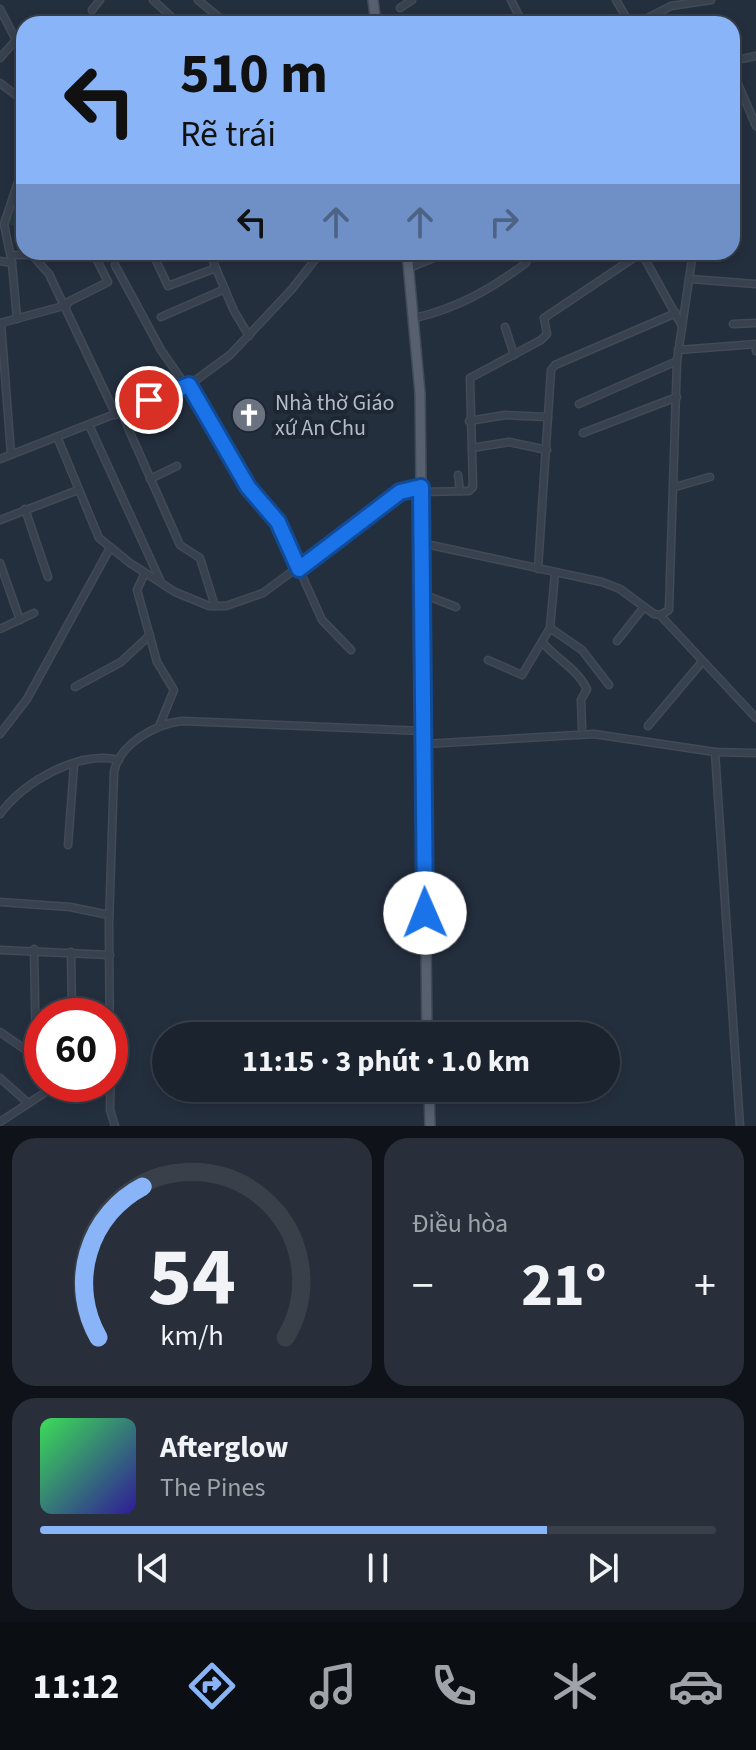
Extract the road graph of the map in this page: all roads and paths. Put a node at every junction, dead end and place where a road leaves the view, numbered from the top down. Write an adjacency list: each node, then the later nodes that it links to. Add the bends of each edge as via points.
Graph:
1 (100, 0): 8 (street)
2 (153, 0): 9 (street)
3 (198, 0): 10 (street)
4 (412, 0): 6 (street)
5 (711, 0): 11 (street, via 671,6)
6 (400, 8)
7 (0, 9): 12 (street, via 16,40)
8 (92, 10)
9 (170, 16)
10 (217, 16)
11 (650, 16)
12 (0, 58)
13 (740, 89): 14 (street)
14 (756, 126)
15 (16, 188): 17 (street, via 4,224)
16 (16, 258): 17 (street)
17 (12, 259): 28 (street); 38 (street)
18 (39, 260): 34 (street)
19 (97, 260): 34 (street, via 108,282)
20 (155, 260): 30 (street, via 166,286)
21 (212, 260): 30 (street)
22 (314, 260): 44 (street)
23 (408, 260): 37 (main road)
24 (525, 260): 37 (street, via 485,292)
25 (630, 260): 47 (street, via 544,318 544,337)
26 (645, 260): 35 (street)
27 (692, 260): 31 (street)
28 (0, 261)
29 (115, 265): 49 (street, via 161,350)
30 (216, 268): 33 (street)
31 (690, 279): 32 (street); 42 (street)
32 (756, 284)
33 (225, 289): 36 (street); 44 (street)
34 (66, 304): 38 (street); 52 (street)
35 (676, 313): 42 (street); 53 (street, via 555,365)
36 (161, 317)
37 (415, 318): 67 (main road)
38 (17, 319): 39 (street)
39 (0, 323): 60 (street)
40 (756, 323): 41 (street)
41 (733, 324)
42 (682, 326): 46 (street)
43 (505, 327): 47 (street)
44 (249, 336): 49 (street)
45 (756, 344): 46 (street)
46 (678, 350): 48 (street)
47 (514, 355): 54 (street, via 468,381)
48 (677, 361): 50 (street); 51 (street)
49 (188, 385): 52 (street); 75 (street, via 248,487 278,522)
50 (677, 397): 56 (street); 66 (street)
51 (579, 404)
52 (118, 414): 55 (street); 65 (street)
53 (548, 417): 54 (street, via 505,415); 59 (street)
54 (469, 421): 58 (street)
55 (90, 427): 57 (street); 80 (street)
56 (583, 433)
57 (58, 439): 60 (street); 68 (street)
58 (472, 448): 59 (street, via 509,442); 69 (street, via 473,487)
59 (547, 450): 76 (street)
60 (11, 454): 61 (street)
61 (0, 459)
62 (177, 466): 65 (street)
63 (458, 475): 69 (street)
64 (710, 477): 66 (street)
65 (150, 479): 82 (street, via 183,550 200,558)
66 (675, 487): 86 (street, via 671,603)
67 (421, 489): 69 (street); 72 (main road); 75 (street, via 400,492)
68 (78, 490): 70 (street); 73 (street, via 97,535)
69 (460, 491)
70 (25, 509): 71 (street); 79 (street)
71 (0, 520)
72 (421, 543): 76 (street); 81 (main road)
73 (110, 548): 77 (street); 103 (street, via 27,699)
74 (0, 563): 87 (street)
75 (299, 569): 82 (street, via 246,601); 93 (street, via 322,620)
76 (538, 569): 78 (street)
77 (145, 573): 80 (street); 90 (street, via 137,590)
78 (555, 573): 84 (street, via 602,582); 88 (street)
79 (48, 577)
80 (160, 580): 82 (street, via 183,597)
81 (420, 593): 83 (street); 102 (main road)
82 (215, 606)
83 (456, 607)
84 (644, 607): 86 (street); 91 (street)
85 (34, 613): 87 (street)
86 (660, 615): 95 (street)
87 (20, 620): 89 (street)
88 (550, 628): 92 (street); 96 (street, via 582,650)
89 (0, 629)
90 (150, 635): 97 (street, via 117,665); 99 (street, via 157,662 174,690)
91 (617, 641)
92 (544, 644): 94 (street, via 521,677); 101 (street, via 585,684)
93 (351, 650)
94 (488, 660)
95 (701, 663): 98 (street); 100 (street)
96 (609, 685)
97 (75, 687)
98 (756, 718)
99 (160, 724): 102 (street); 107 (street)
100 (648, 726)
101 (582, 728)
102 (424, 731): 104 (main road)
103 (0, 734)
104 (425, 744): 105 (street, via 594,734); 120 (main road)
105 (715, 752): 106 (street); 131 (street)
106 (756, 753)
107 (119, 760): 108 (street, via 100,757); 112 (street, via 114,772)
108 (74, 765): 109 (street, via 35,780); 110 (street)
109 (0, 814)
110 (68, 845)
111 (0, 902): 112 (street)
112 (109, 915): 116 (street)
113 (34, 949): 114 (street); 115 (street); 117 (street)
114 (0, 950)
115 (71, 952): 116 (street); 118 (street)
116 (110, 955): 119 (street)
117 (36, 998)
118 (72, 998)
119 (110, 998)
120 (427, 1022)
121 (0, 1032): 122 (street)
122 (24, 1048)
123 (0, 1078): 124 (street)
124 (24, 1099)
125 (27, 1102): 128 (street)
126 (110, 1102): 129 (street)
127 (429, 1102): 130 (main road)
128 (0, 1122)
129 (115, 1126)
130 (430, 1126)
131 (740, 1126)

